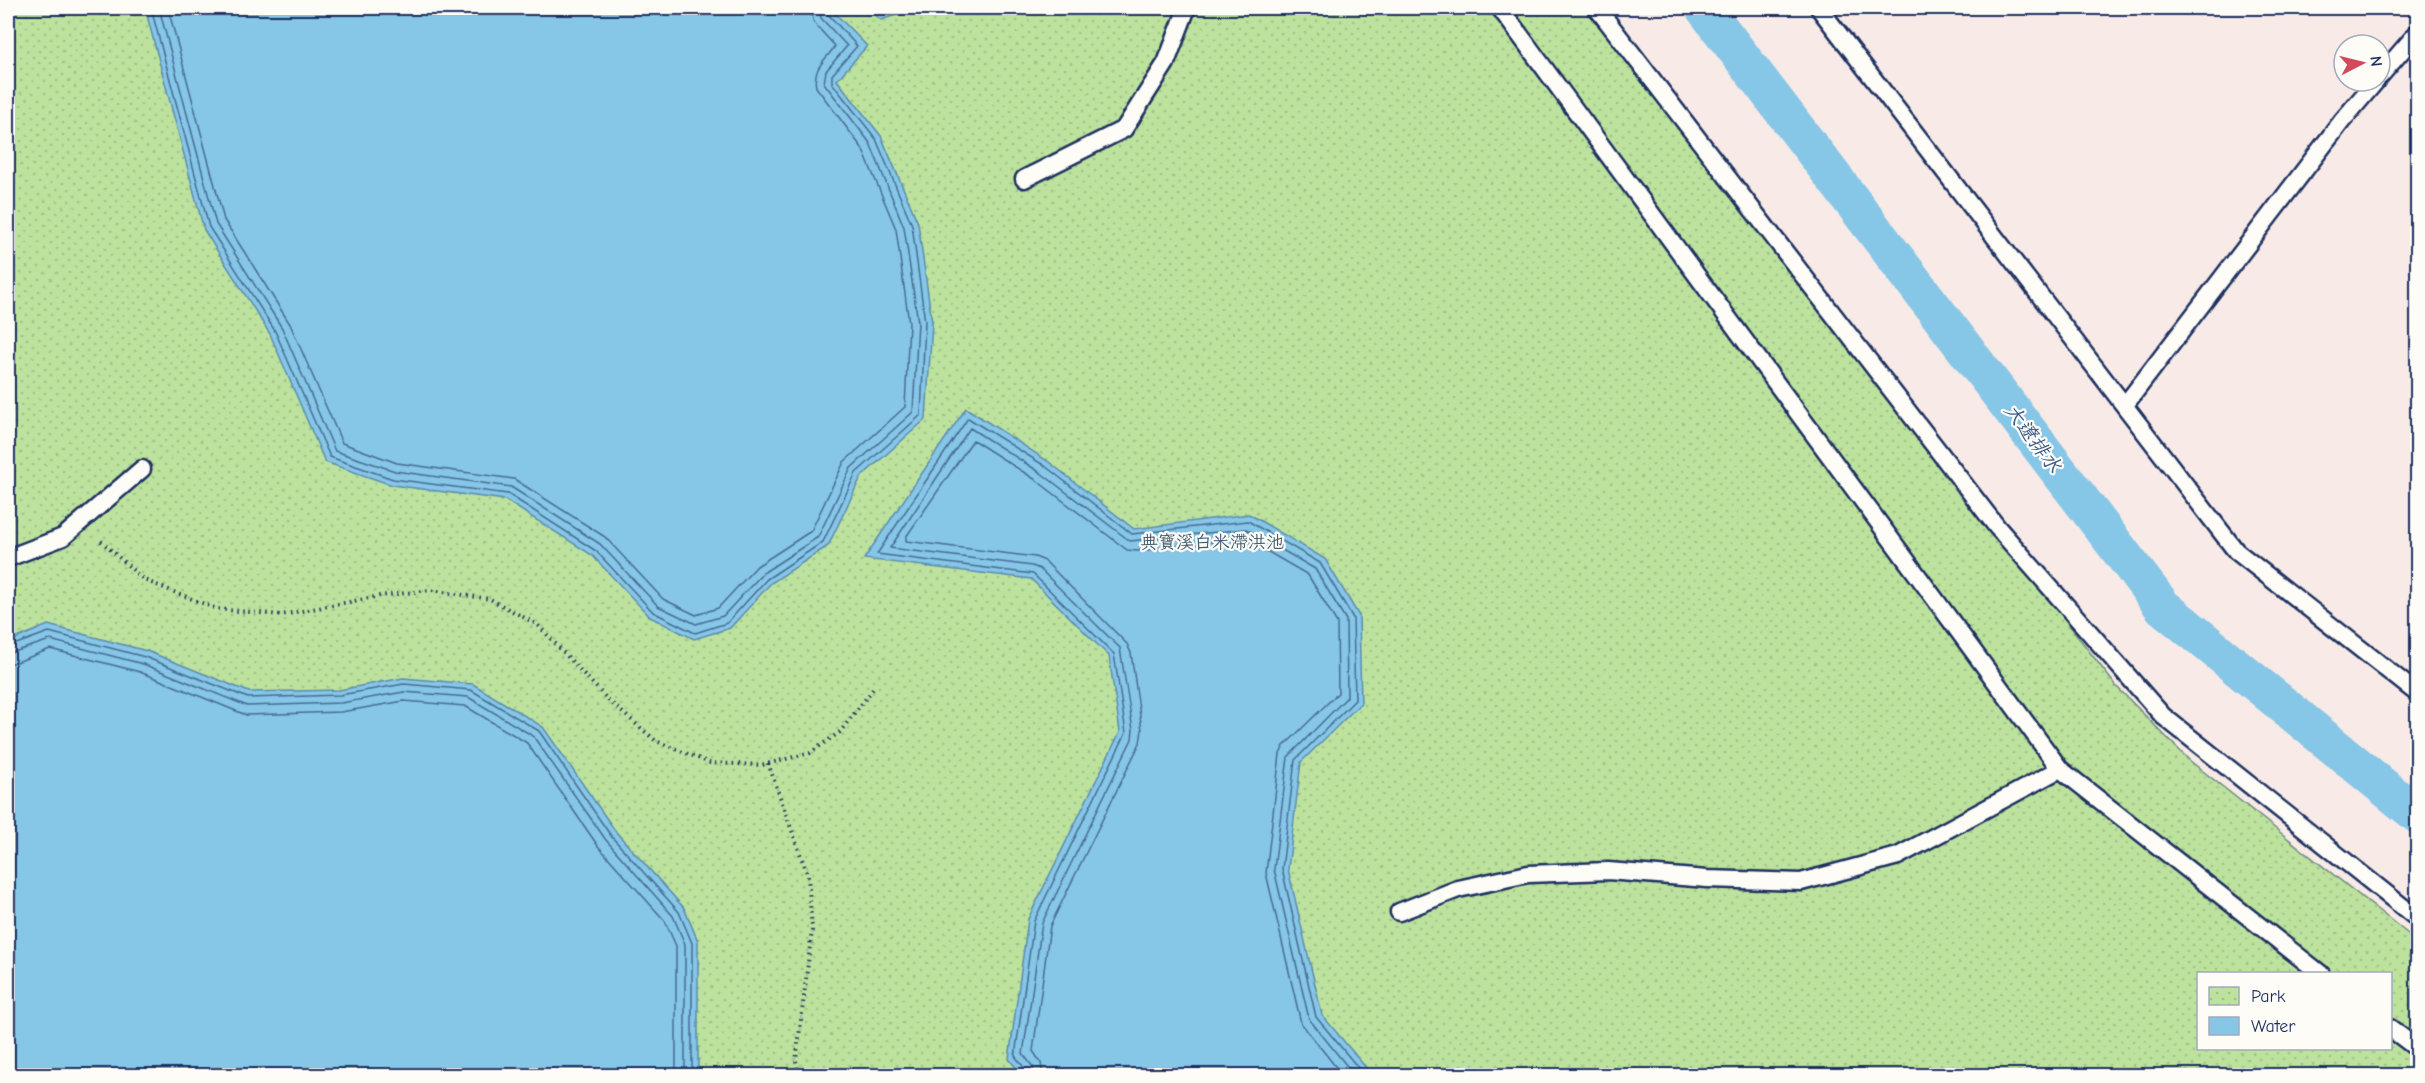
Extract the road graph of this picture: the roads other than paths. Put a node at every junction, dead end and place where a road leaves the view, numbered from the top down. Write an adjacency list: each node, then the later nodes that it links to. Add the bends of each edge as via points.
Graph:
1 (1187, 8): 8 (lane, via 1166,63 1124,129)
2 (1500, 8): 13 (lane)
3 (1598, 8): 15 (lane, via 1998,527 2163,716)
4 (1819, 8): 9 (lane)
5 (2418, 32): 6 (lane)
6 (2392, 62)
7 (2366, 93): 9 (lane)
8 (1024, 179)
9 (2125, 405): 12 (lane, via 2236,551)
10 (142, 469): 11 (lane, via 63,537)
11 (8, 558)
12 (2418, 694)
13 (2060, 769): 14 (lane, via 1898,856 1801,882 1608,871 1528,874 1458,889); 16 (lane)
14 (1399, 912)
15 (2418, 920)
16 (2318, 972)
17 (2392, 1029): 18 (lane)
18 (2418, 1049)

